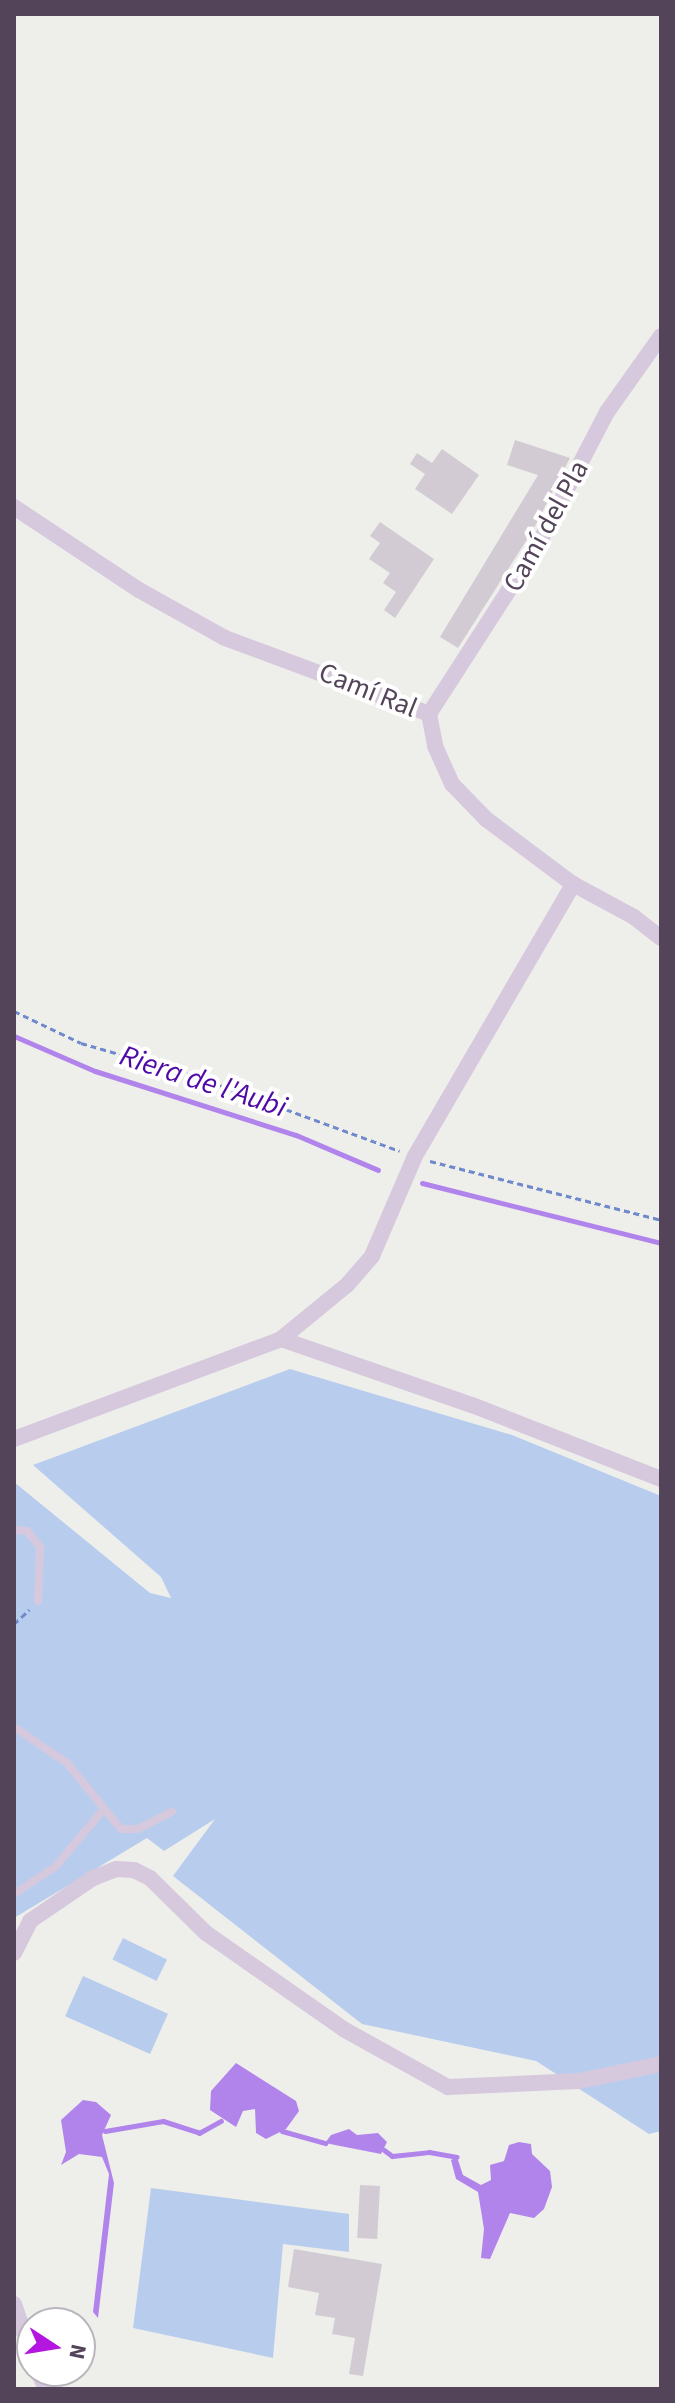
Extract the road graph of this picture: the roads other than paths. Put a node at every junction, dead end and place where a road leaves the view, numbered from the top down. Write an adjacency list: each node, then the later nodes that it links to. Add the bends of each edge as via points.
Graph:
1 (661, 336): 3 (street, Camí del Pla, via 607,412 538,545)
2 (14, 507): 3 (street, Camí Ral, via 139,590 225,638)
3 (429, 714): 4 (street, Camí Ral, via 435,746 452,784 486,819)
4 (573, 884): 5 (street, Camí Ral); 6 (street, via 415,1156 372,1256 347,1285)
5 (661, 938)
6 (281, 1339): 7 (street); 8 (street, via 472,1405)
7 (14, 1439)
8 (661, 1479)
9 (14, 1530): 10 (lane, via 27,1531 40,1547)
10 (38, 1601)
11 (14, 1727): 12 (lane, via 67,1763)
12 (103, 1810): 13 (lane, via 121,1829 138,1829); 14 (lane, via 55,1867)
13 (172, 1812)
14 (14, 1894)
15 (15, 1947): 16 (street, via 30,1921 93,1878 116,1869 134,1870 150,1878 206,1933 345,2030 448,2087 579,2081)
16 (661, 2064)

